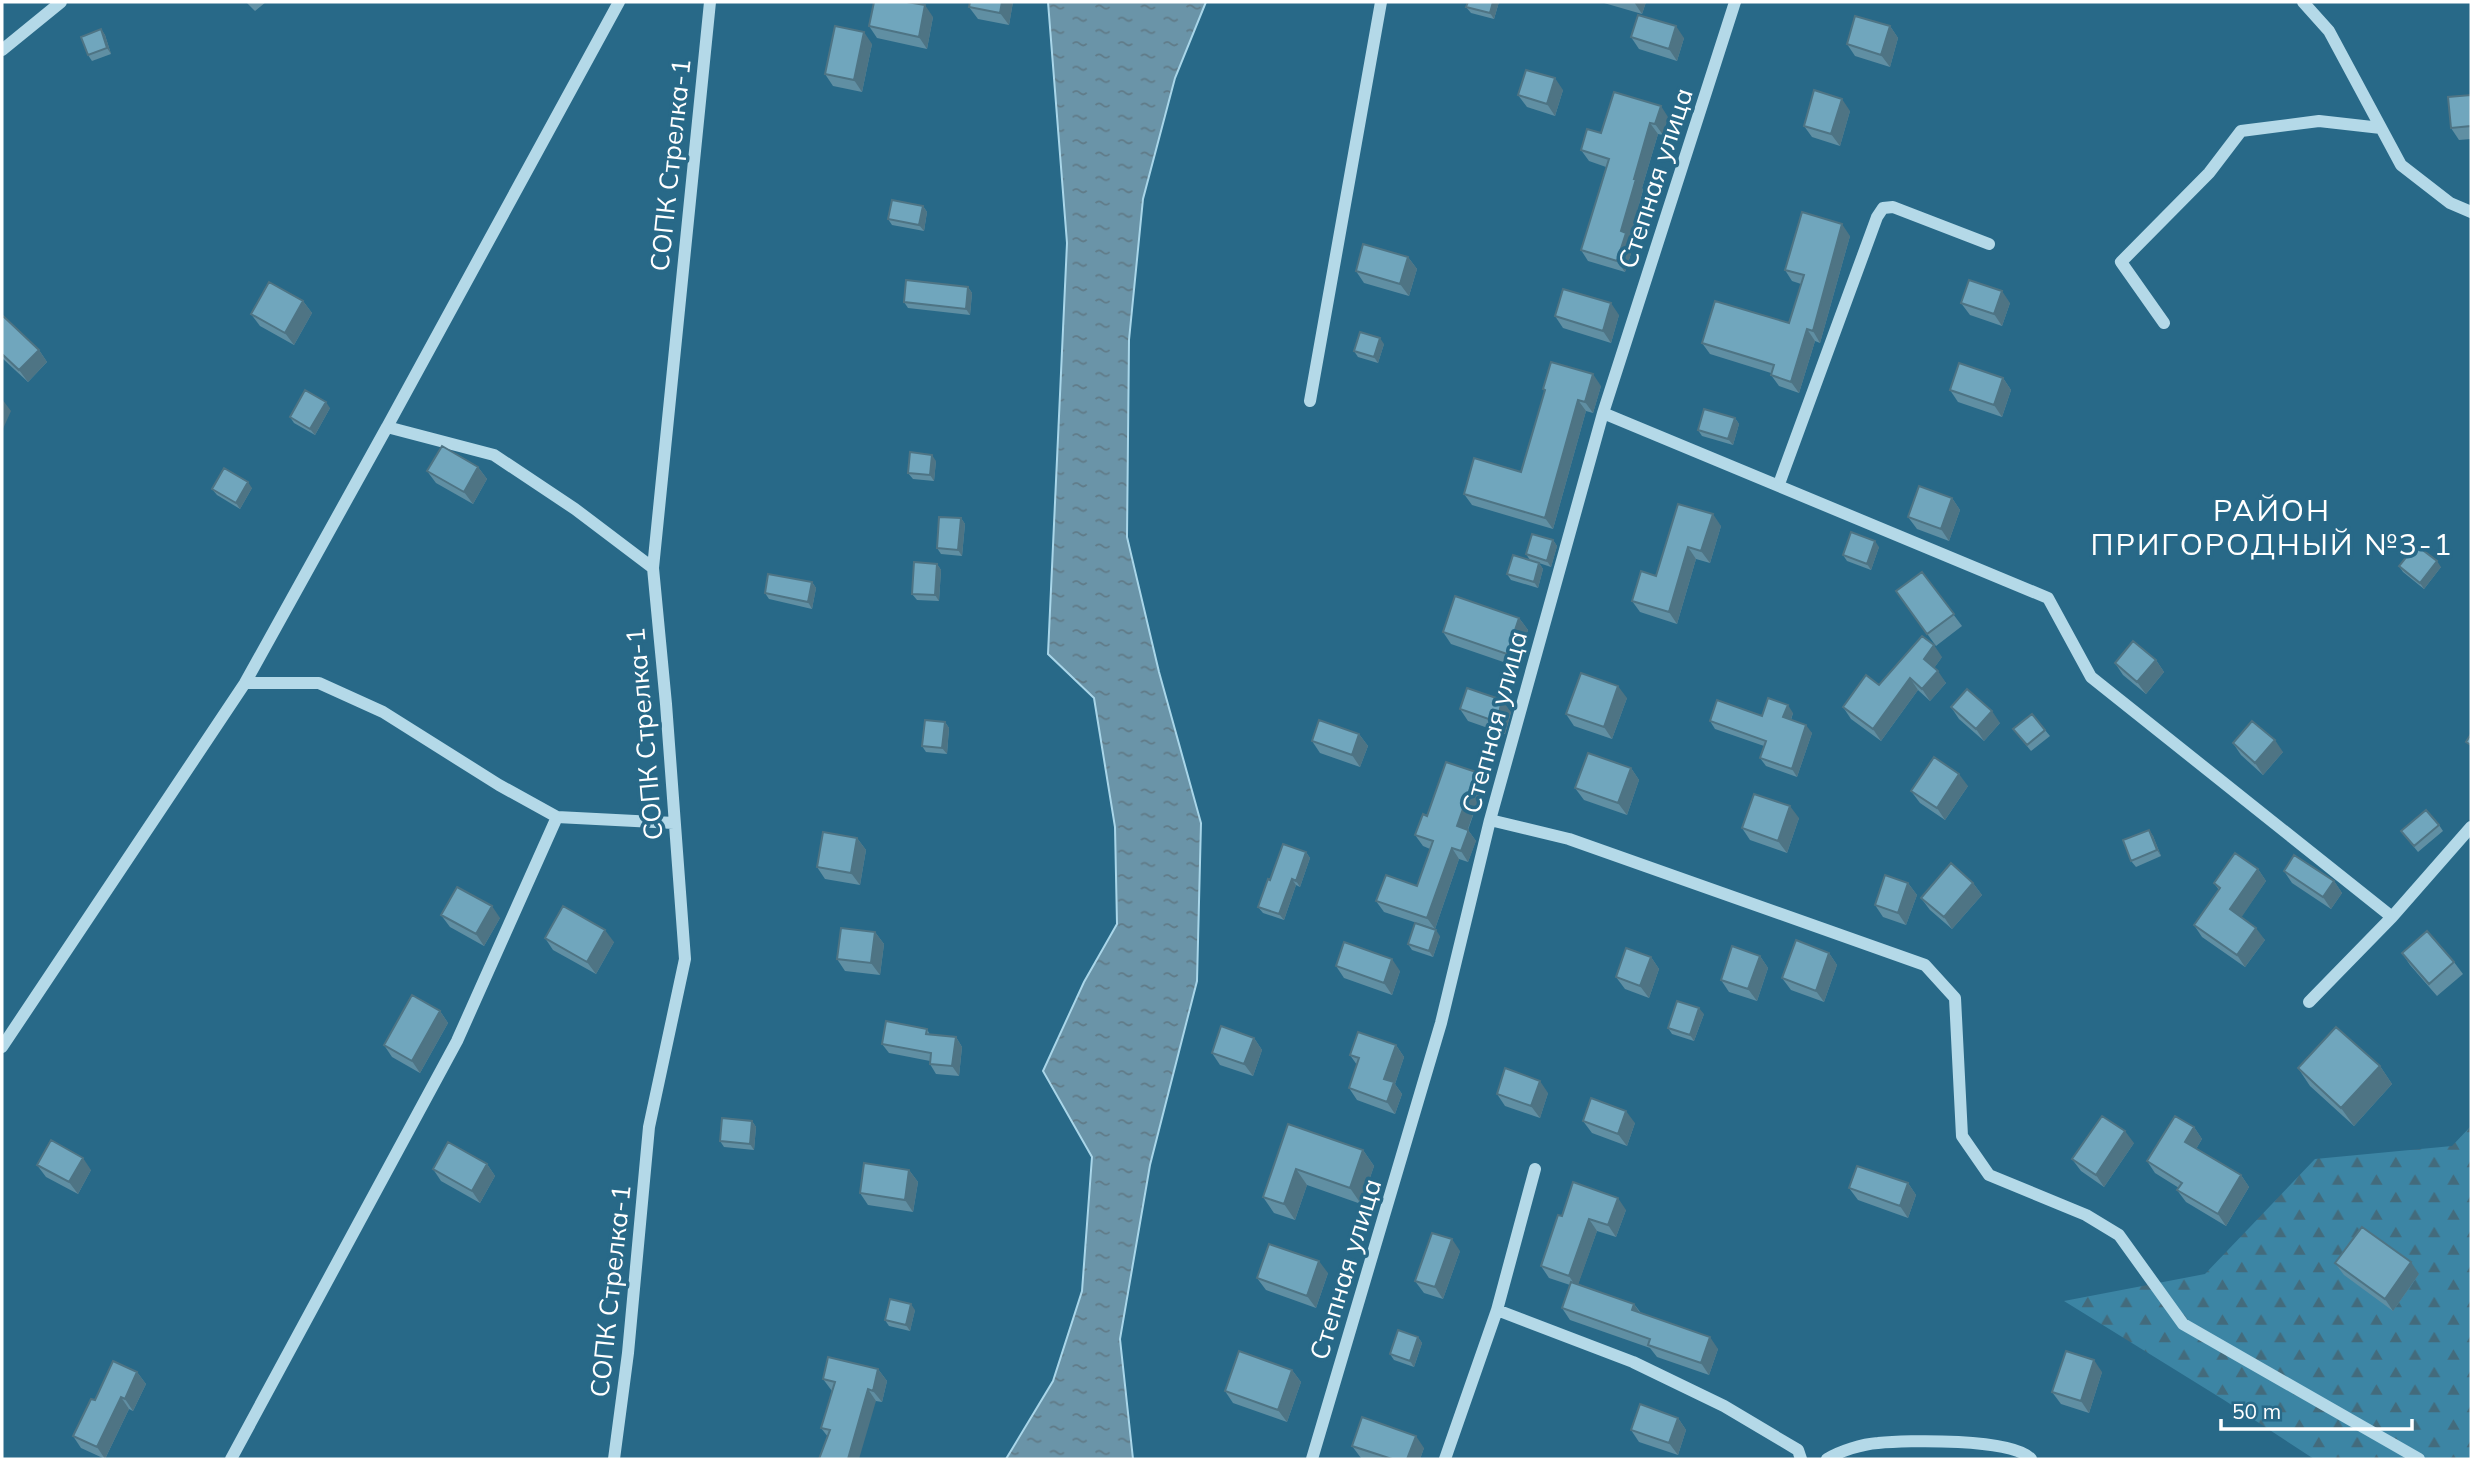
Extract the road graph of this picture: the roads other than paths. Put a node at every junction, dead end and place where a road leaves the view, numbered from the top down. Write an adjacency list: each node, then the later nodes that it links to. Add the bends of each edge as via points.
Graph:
1 (61, 2): 7 (street)
2 (619, 2): 14 (street)
3 (710, 2): 16 (street, СОПК Стрелка-1)
4 (1381, 2): 12 (street)
5 (1735, 2): 13 (street, Степная улица)
6 (2303, 2): 8 (street, via 2329,31)
7 (2, 50)
8 (2381, 128): 9 (street, via 2401,165 2450,203); 11 (street, via 2319,121 2241,131 2209,173 2121,261)
9 (2471, 212)
10 (1989, 244): 15 (street, via 1893,207 1883,208)
11 (2164, 323)
12 (1310, 401)
13 (1603, 412): 15 (street); 19 (street, Степная улица)
14 (387, 427): 16 (street, via 494,455); 17 (street)
15 (1779, 484): 22 (street, via 2048,598 2091,677)
16 (653, 568): 20 (street, СОПК Стрелка-1)
17 (245, 683): 18 (street, via 319,683 383,712); 24 (street)
18 (557, 817): 20 (street); 27 (street, via 457,1041)
19 (1490, 820): 29 (street, Степная улица, via 1441,1023); 34 (street, via 1569,839 1925,965 1955,998 1962,1136 1989,1175 2086,1215 2119,1235 2183,1324)
20 (674, 822): 28 (street, СОПК Стрелка-1, via 685,958 649,1127)
21 (2471, 827): 22 (street)
22 (2392, 917): 23 (street)
23 (2309, 1002)
24 (2, 1047)
25 (1535, 1169): 26 (street)
26 (1497, 1310): 30 (street); 31 (street, via 1633,1362 1713,1400 1798,1450)
27 (231, 1459)
28 (614, 1459)
29 (1312, 1459)
30 (1445, 1459)
31 (1801, 1459)
32 (1826, 1459): 33 (street, via 1874,1443 1933,1439 2026,1453)
33 (2031, 1459)
34 (2419, 1459)

